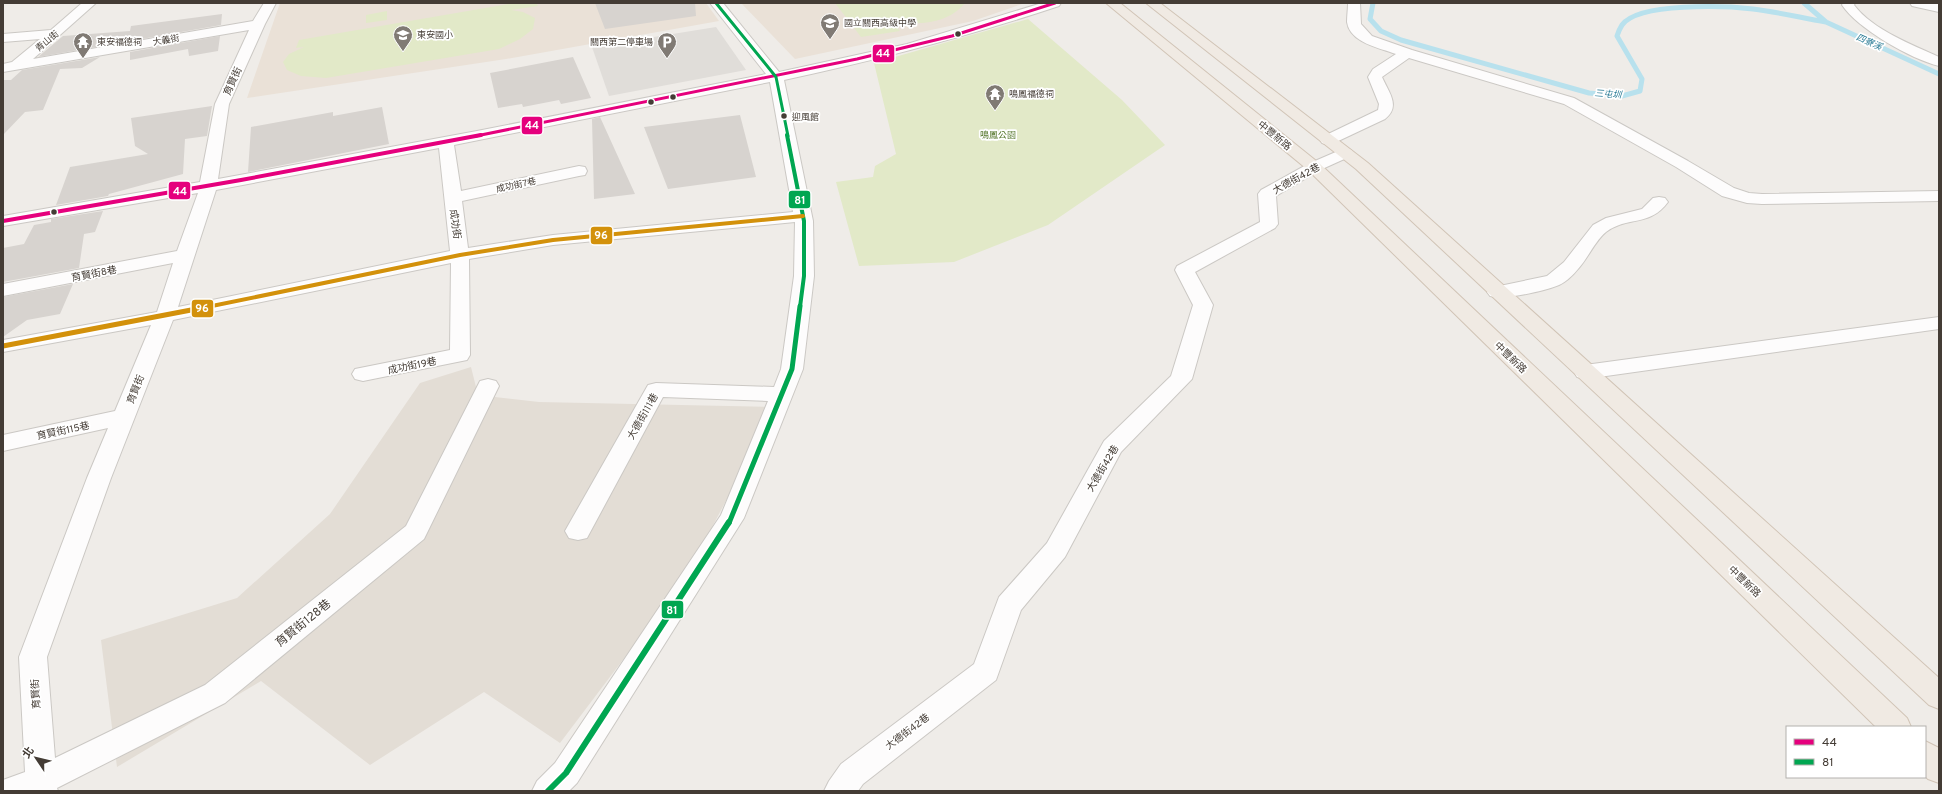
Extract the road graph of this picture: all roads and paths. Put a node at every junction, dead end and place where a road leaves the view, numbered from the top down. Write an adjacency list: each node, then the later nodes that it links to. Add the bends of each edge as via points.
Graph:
1 (90, 3): 12 (street, 青山街)
2 (270, 3): 11 (street, 育賢街)
3 (716, 3): 18 (street)
4 (1055, 3): 18 (street, via 897,50)
5 (1112, 3): 21 (main road, 中豐新路)
6 (1152, 3): 20 (main road)
7 (1354, 3): 14 (street, via 1354,24 1360,34)
8 (1849, 3): 15 (street, via 1851,12 1863,21 1899,43)
9 (1916, 3): 10 (street)
10 (1939, 8)
11 (258, 24): 16 (street, 大義街); 23 (street, 育賢街, via 222,104)
12 (56, 33): 13 (street); 16 (street, 青山街)
13 (3, 38)
14 (1407, 54): 20 (street, 大德街42巷, via 1378,72 1375,77 1386,104 1386,111); 24 (street, via 1569,101 1737,196 1762,199)
15 (1939, 62)
16 (10, 67): 17 (street, 青山街)
17 (3, 77)
18 (776, 77): 19 (street); 27 (street)
19 (446, 142): 23 (street); 25 (street, 成功街)
20 (1336, 147): 21 (street, 大德街42巷); 32 (main road, via 1362,166)
21 (1314, 167): 45 (main road, 中豐新路); 51 (street, 大德街42巷, via 1268,194 1269,224 1184,270 1203,305 1181,379 1112,448 1056,550 1009,605 986,671 852,774)
22 (579, 171): 25 (street, 成功街7巷)
23 (208, 187): 28 (street); 29 (street, 育賢街)
24 (1939, 196)
25 (453, 198): 30 (street, 成功街)
26 (1659, 202): 32 (street, via 1648,213 1612,222 1598,229 1571,266 1554,280)
27 (803, 216): 30 (street, via 553,240); 40 (street, via 804,276 792,369)
28 (3, 221)
29 (185, 255): 31 (street, 育賢街8巷); 33 (street, 育賢街)
30 (460, 255): 33 (street); 36 (street, 成功街)
31 (3, 290)
32 (1497, 292): 37 (main road)
33 (165, 316): 35 (street); 41 (street, 育賢街)
34 (1939, 323): 37 (street)
35 (3, 346)
36 (460, 355): 38 (street, 成功街19巷)
37 (1585, 372): 44 (main road)
38 (363, 374)
39 (488, 386): 48 (street, 育賢街128巷, via 415,532 215,694)
40 (782, 394): 43 (street, 大德街111巷, via 656,390); 50 (street, via 732,518 566,773)
41 (124, 417): 42 (street, 育賢街115巷); 48 (street, 育賢街, via 33,656)
42 (3, 443)
43 (578, 531)
44 (1939, 696)
45 (1895, 726)
46 (1926, 757): 47 (main road)
47 (1939, 769)
48 (42, 786): 49 (street)
49 (12, 791)
50 (548, 791)
51 (840, 791)

